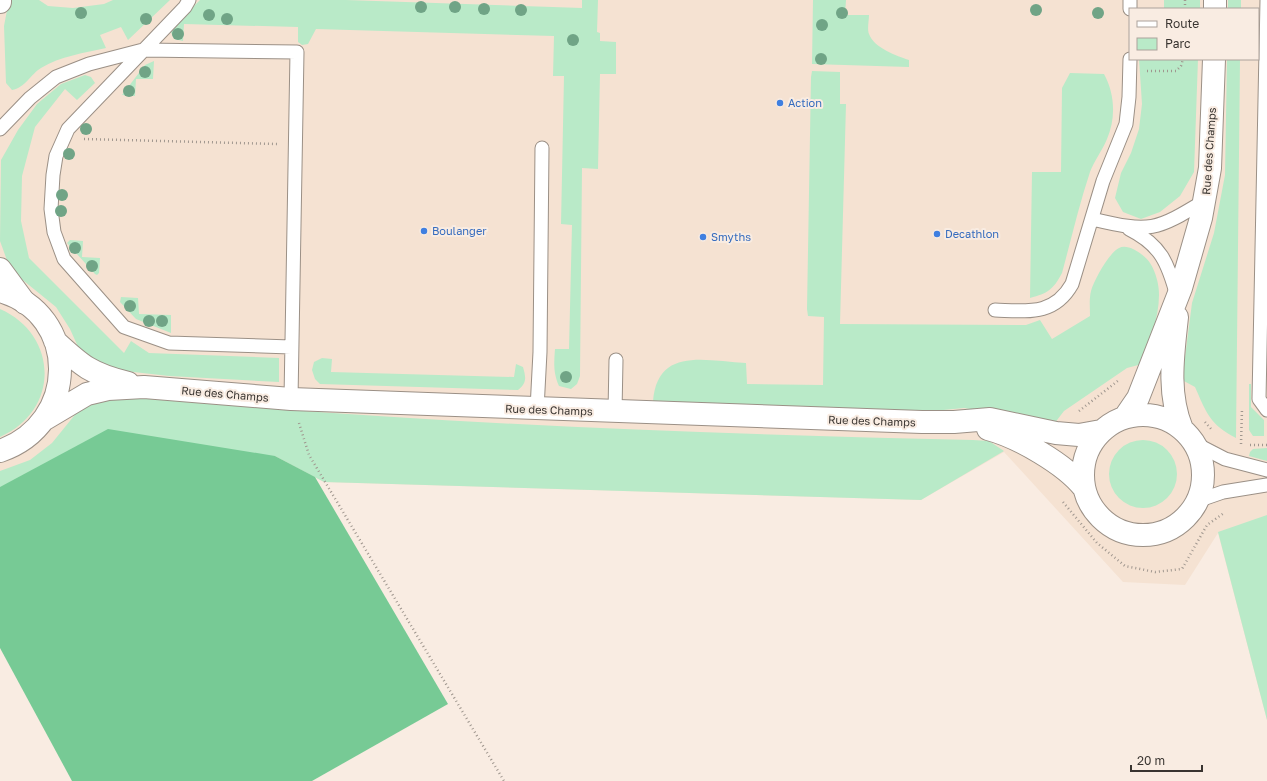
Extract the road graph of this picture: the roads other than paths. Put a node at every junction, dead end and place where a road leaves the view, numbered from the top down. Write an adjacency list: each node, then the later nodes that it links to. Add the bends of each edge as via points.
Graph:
1 (189, 0): 3 (lane)
2 (1267, 0): 9 (lane)
3 (143, 50): 6 (lane, via 89,64 56,77 30,98); 18 (lane, via 297,52); 18 (lane, via 68,129 56,156 51,209 54,232 64,259 124,328 169,343)
4 (1214, 60): 8 (street, Rue des Champs, via 1210,168)
5 (1130, 65): 10 (lane, via 1126,124 1103,181)
6 (0, 129)
7 (542, 148): 22 (lane)
8 (1206, 200): 11 (lane, via 1156,227); 14 (street, Rue des Champs)
9 (1265, 209): 23 (lane, via 1259,399)
10 (1092, 218): 11 (lane); 16 (lane, via 1072,284 1059,301 1039,310)
11 (1126, 227): 14 (lane, via 1149,241 1164,257)
12 (0, 269): 15 (street)
13 (0, 291): 15 (street)
14 (1179, 293): 25 (street, Rue des Champs, via 1138,398); 29 (street, Rue des Champs, via 1172,383 1174,406)
15 (25, 303): 17 (street, via 43,320)
16 (995, 310)
17 (55, 341): 20 (street, Rue des Champs, via 89,370 114,380); 26 (street, via 59,357 60,382)
18 (291, 347): 21 (lane)
19 (616, 360): 24 (lane)
20 (144, 387): 21 (street, Rue des Champs); 26 (street, Rue des Champs, via 89,393)
21 (291, 399): 22 (street, Rue des Champs)
22 (537, 409): 24 (street, Rue des Champs)
23 (1267, 410)
24 (615, 412): 27 (street, Rue des Champs)
25 (1125, 417): 28 (street); 29 (street, via 1159,417)
26 (45, 419): 30 (street, via 24,439)
27 (954, 422): 28 (street, Rue des Champs, via 990,419 1056,433 1079,435); 33 (street, Rue des Champs, via 991,429 1018,441 1070,472)
28 (1101, 431): 33 (street, via 1091,445 1084,462)
29 (1188, 436): 31 (lane, via 1216,455); 34 (street, via 1200,459 1202,472 1202,485)
30 (0, 451)
31 (1267, 470)
32 (1267, 485): 34 (lane, via 1234,490)
33 (1084, 488): 34 (street, via 1091,505 1103,519 1118,529 1136,534 1154,534 1172,527 1186,516)
34 (1197, 501)

